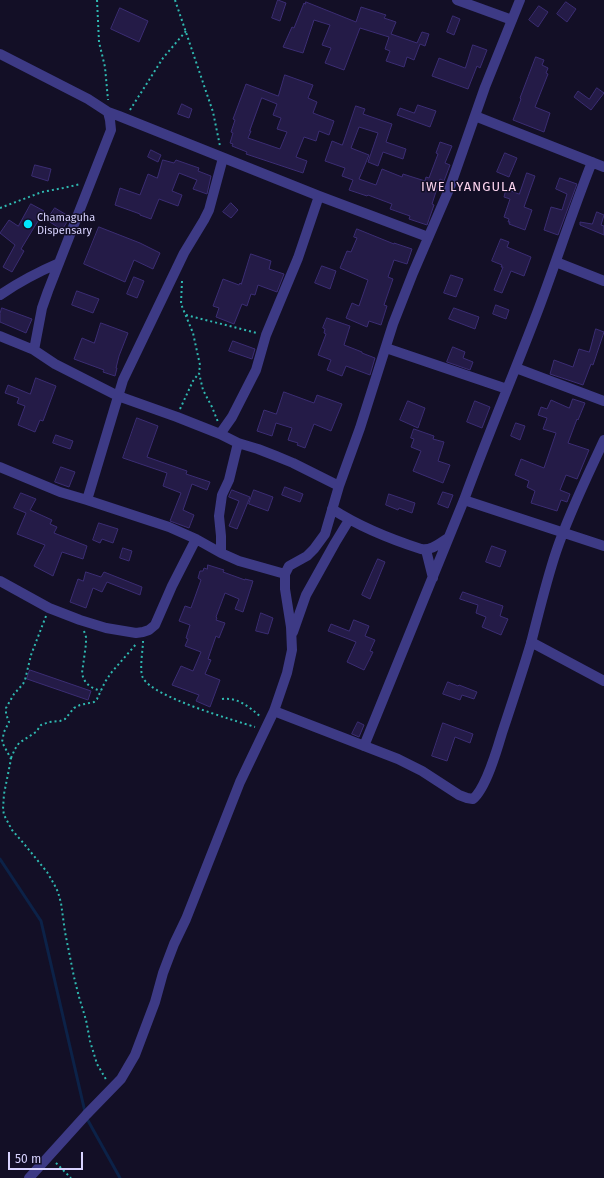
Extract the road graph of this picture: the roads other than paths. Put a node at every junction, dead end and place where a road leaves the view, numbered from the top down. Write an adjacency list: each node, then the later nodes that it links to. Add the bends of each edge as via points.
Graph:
1 (457, 0): 3 (street)
2 (520, 0): 3 (street)
3 (512, 20): 6 (street)
4 (0, 54): 5 (street)
5 (108, 112): 7 (street); 12 (street, via 111,130)
6 (475, 116): 8 (street); 10 (street, via 450,187)
7 (223, 158): 9 (street); 20 (street, via 209,210 190,242 123,380)
8 (600, 163): 11 (street, via 581,190)
9 (319, 196): 10 (street); 22 (street, via 298,258 266,335 256,370 232,417)
10 (428, 237): 16 (street)
11 (556, 262): 13 (street); 18 (street)
12 (60, 263): 14 (street, via 38,272); 17 (street, via 42,308)
13 (604, 281)
14 (0, 295)
15 (0, 336): 17 (street)
16 (386, 348): 19 (street); 26 (street)
17 (34, 350): 20 (street, via 55,364)
18 (516, 368): 19 (street); 21 (street)
19 (508, 389): 28 (street)
20 (118, 396): 22 (street); 27 (street)
21 (604, 401)
22 (220, 434): 24 (street)
23 (604, 440): 31 (street)
24 (238, 443): 26 (street, via 293,463); 36 (street, via 229,480 222,495)
25 (0, 467): 27 (street, via 60,492)
26 (338, 486): 29 (street)
27 (87, 500): 33 (street, via 169,527)
28 (464, 500): 31 (street); 32 (street)
29 (332, 509): 30 (street); 37 (street, via 325,534 307,556 289,566)
30 (349, 520): 35 (street, via 381,535); 40 (street, via 306,595)
31 (563, 532): 34 (street); 41 (street)
32 (448, 538): 35 (street); 38 (street)
33 (196, 539): 36 (street); 39 (street, via 155,625 146,632 106,628 80,620 49,608)
34 (604, 546)
35 (426, 550): 38 (street)
36 (221, 553): 37 (street)
37 (285, 574): 40 (street)
38 (433, 578): 44 (street)
39 (0, 581)
40 (292, 634): 43 (street, via 292,650 287,673)
41 (531, 642): 42 (street); 44 (street, via 498,747 477,795 473,798 459,795 422,771)
42 (604, 681)
43 (274, 711): 44 (street); 45 (street, via 237,789 174,944 135,1055 121,1079)
44 (364, 746)
45 (29, 1178)

